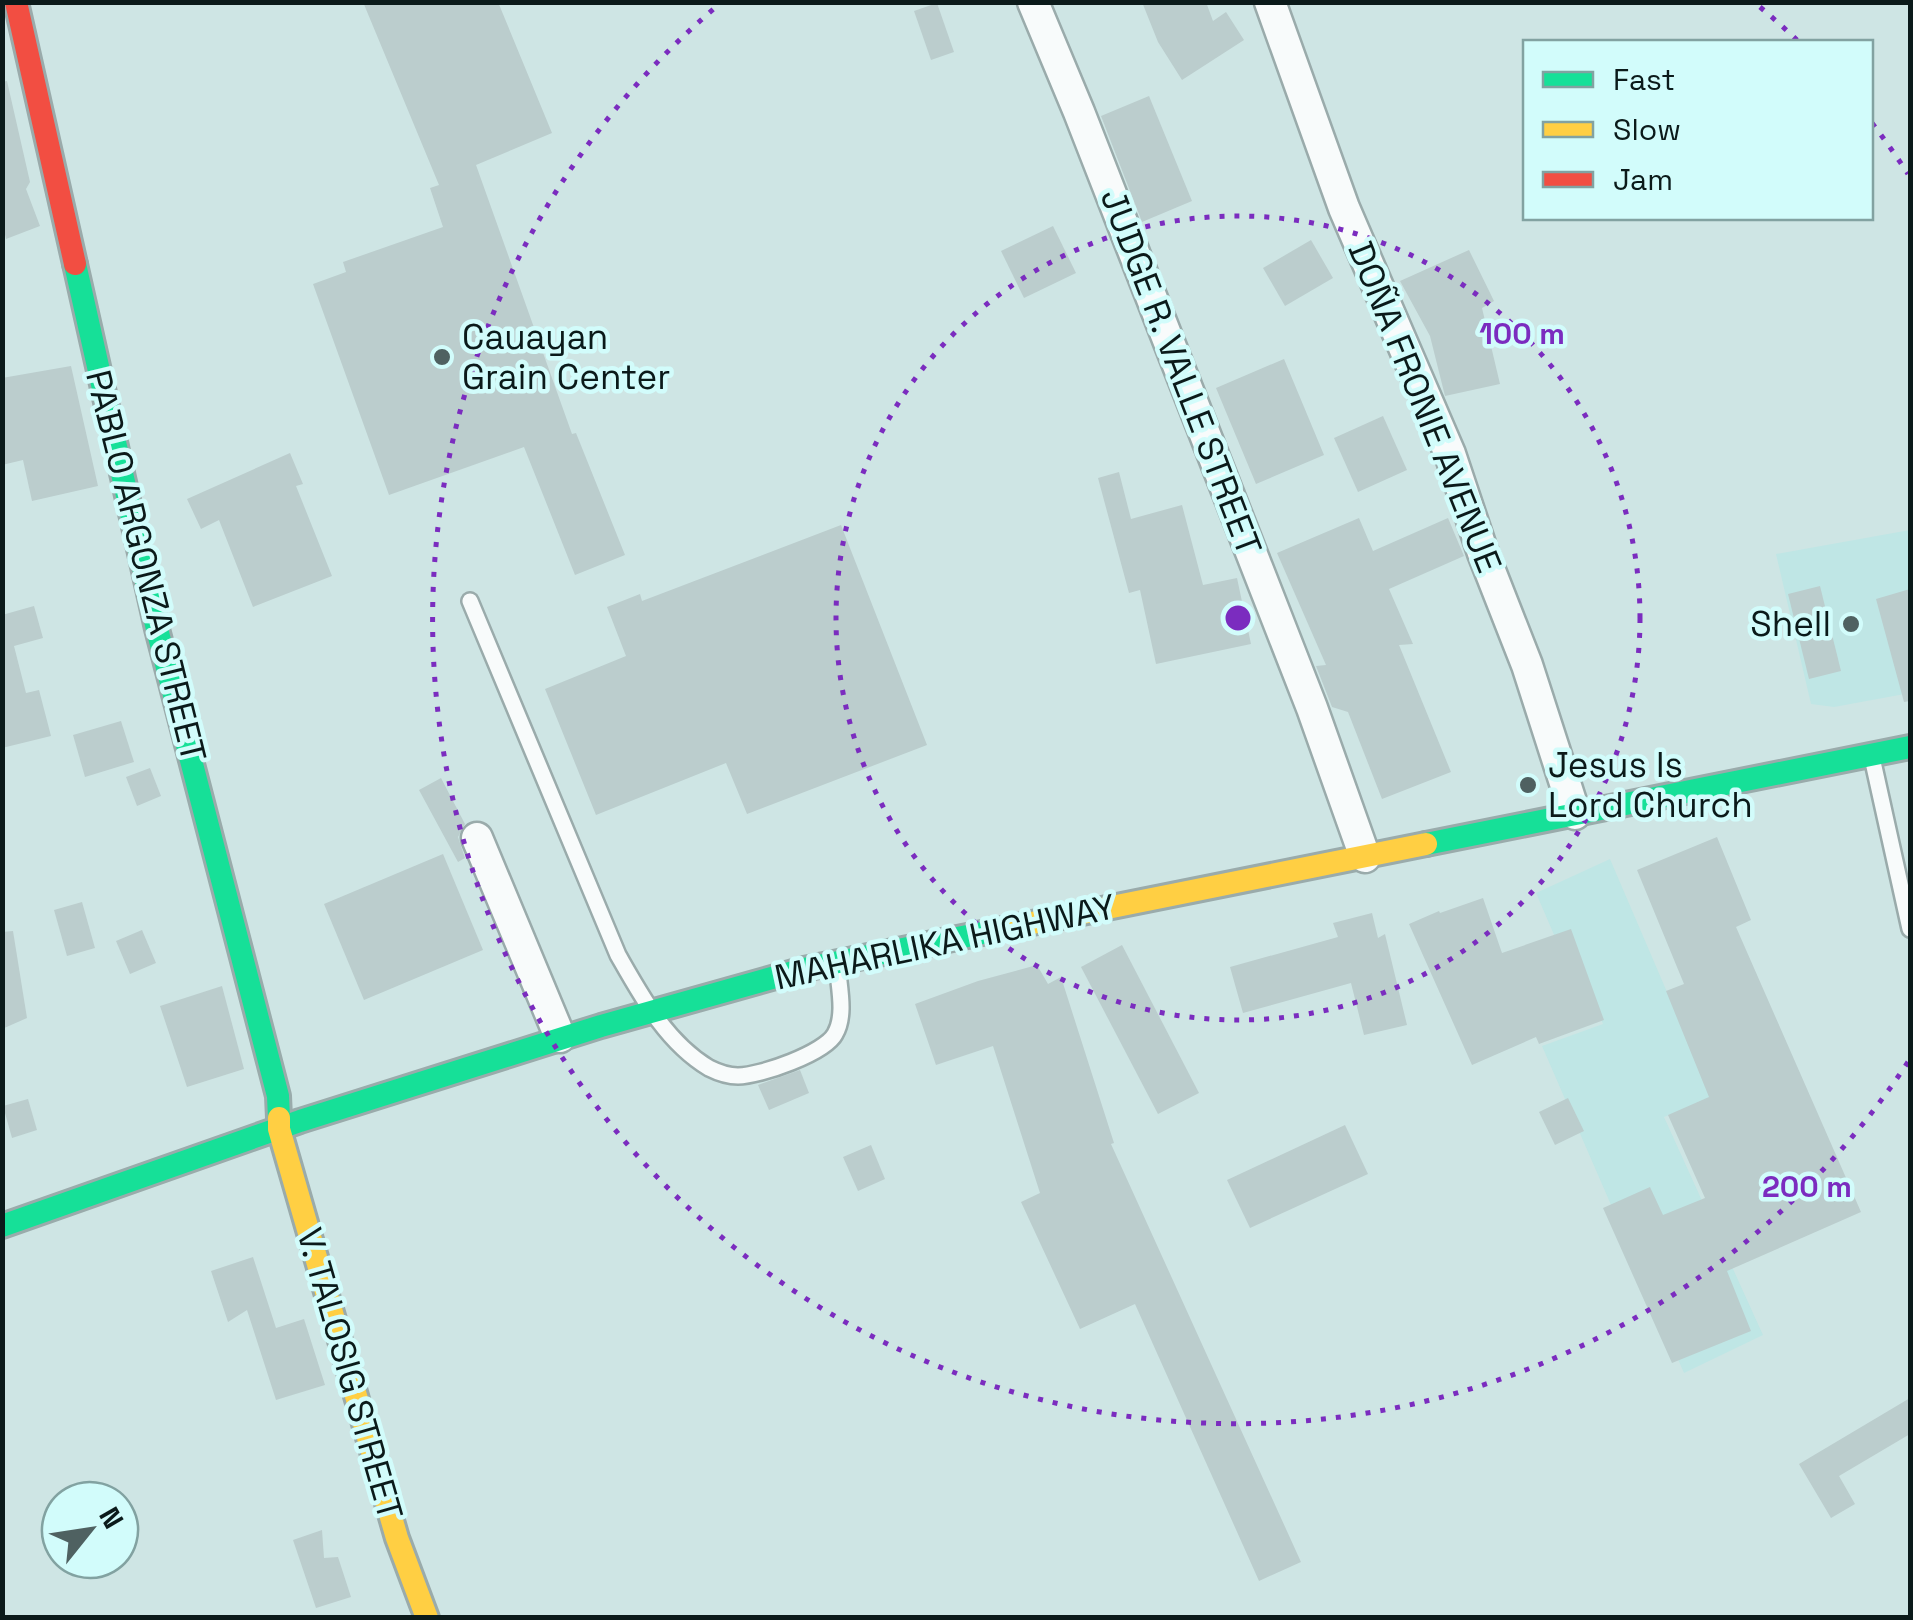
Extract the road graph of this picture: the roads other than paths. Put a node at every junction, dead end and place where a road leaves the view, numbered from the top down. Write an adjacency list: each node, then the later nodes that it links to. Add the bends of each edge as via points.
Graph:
1 (16, 2): 14 (main road, PABLO ARGONZA STREET, via 157,629 278,1096)
2 (1032, 2): 9 (street, JUDGE R. VALLE STREET, via 1306,691)
3 (1270, 2): 7 (street, DOÑA FRONIE AVENUE, via 1344,208 1450,454)
4 (470, 601): 12 (lane, via 618,955)
5 (1910, 747): 6 (main road, MAHARLIKA HIGHWAY)
6 (1871, 755): 7 (main road, MAHARLIKA HIGHWAY); 10 (lane)
7 (1575, 814): 9 (main road, MAHARLIKA HIGHWAY)
8 (477, 838): 13 (street)
9 (1365, 857): 11 (main road, MAHARLIKA HIGHWAY)
10 (1910, 928)
11 (836, 962): 12 (main road, MAHARLIKA HIGHWAY); 12 (lane, via 840,1020 834,1036 821,1048 759,1072 736,1077 712,1070 682,1048)
12 (650, 1010): 13 (main road, MAHARLIKA HIGHWAY)
13 (560, 1037): 14 (main road, MAHARLIKA HIGHWAY)
14 (280, 1129): 15 (main road, MAHARLIKA HIGHWAY); 16 (main road, V. TALOSIG STREET, via 397,1538)
15 (2, 1226)
16 (427, 1618)

